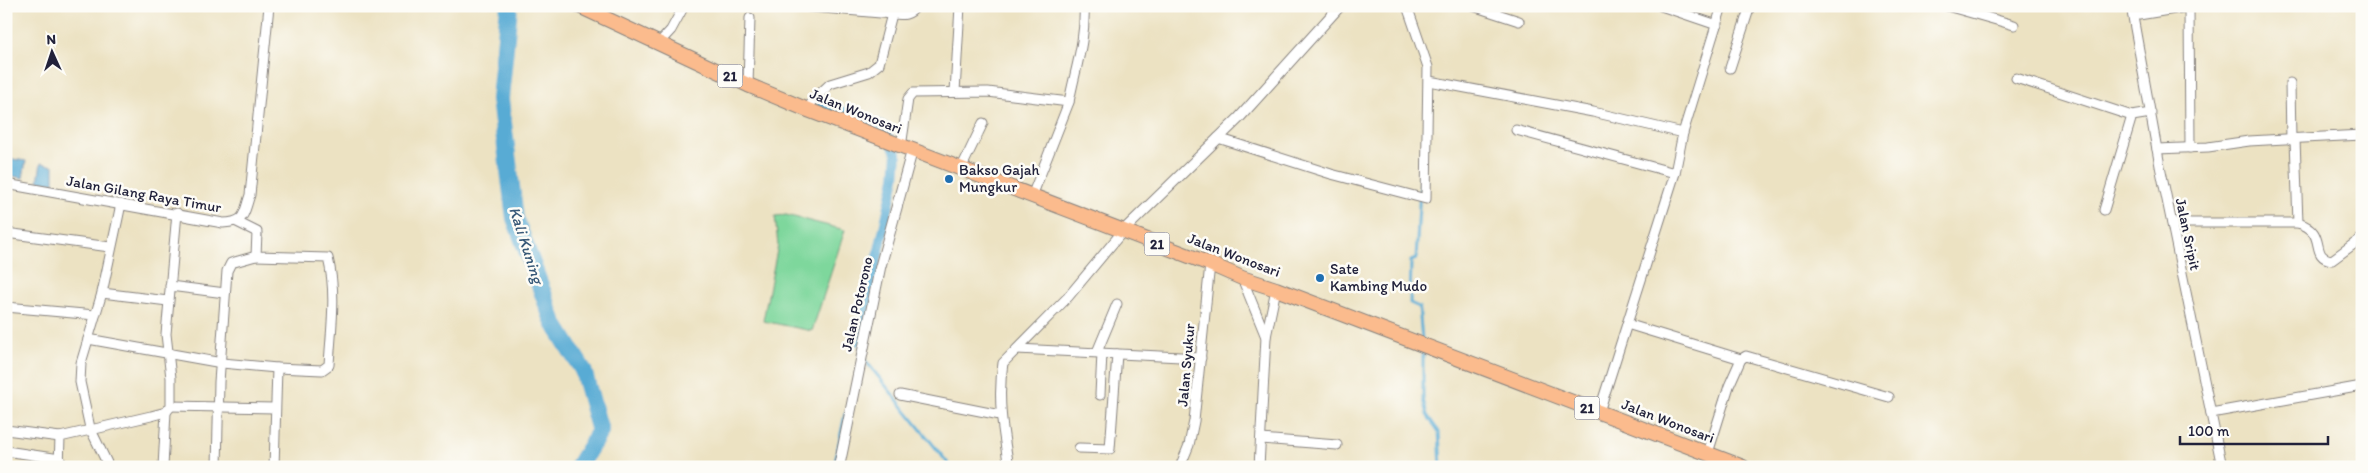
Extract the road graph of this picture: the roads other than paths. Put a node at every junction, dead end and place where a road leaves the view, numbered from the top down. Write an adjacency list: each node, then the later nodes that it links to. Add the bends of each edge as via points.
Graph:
1 (269, 6): 50 (street, Jalan Gilang Raya Timur, via 250,195 242,218)
2 (579, 6): 23 (highway, Jalan Wonosari / 21)
3 (684, 6): 23 (street, via 671,30)
4 (800, 6): 17 (street)
5 (960, 6): 29 (street)
6 (1084, 6): 30 (street, via 1085,29)
7 (1340, 6): 38 (street)
8 (1408, 6): 26 (street, via 1428,67)
9 (1473, 6): 20 (street)
10 (1661, 6): 21 (street)
11 (1722, 6): 21 (street)
12 (1750, 6): 24 (street)
13 (1947, 6): 22 (street)
14 (2131, 6): 18 (street, Jalan Sripit)
15 (919, 7): 17 (street, via 904,15)
16 (2191, 7): 18 (street); 42 (street)
17 (892, 14): 31 (street, via 879,64 869,72 830,84)
18 (2133, 16): 32 (street, Jalan Sripit)
19 (750, 18): 28 (street)
20 (1519, 21)
21 (1716, 25): 36 (street)
22 (2014, 25)
23 (658, 44): 28 (highway, Jalan Wonosari / 21)
24 (1730, 68)
25 (2016, 78): 33 (street)
26 (1429, 81): 36 (street, via 1593,112); 38 (street, via 1426,199 1331,174)
27 (2290, 83): 39 (street)
28 (748, 84): 31 (highway, Jalan Wonosari / 21)
29 (955, 92): 30 (street, via 988,92); 40 (street, via 910,94)
30 (1069, 102): 46 (street)
31 (808, 110): 40 (highway, Jalan Wonosari / 21)
32 (2151, 113): 33 (street); 41 (street, Jalan Sripit)
33 (2132, 116): 48 (street)
34 (983, 123): 43 (street)
35 (1516, 130): 44 (street)
36 (1682, 133): 44 (street)
37 (2362, 134): 39 (street)
38 (1218, 138): 53 (street)
39 (2293, 139): 42 (street); 51 (street)
40 (898, 145): 43 (highway, Jalan Wonosari / 21); 102 (street, Jalan Potorono, via 880,268)
41 (2157, 148): 42 (street); 52 (street, Jalan Sripit)
42 (2190, 148)
43 (962, 169): 46 (highway, Jalan Wonosari / 21)
44 (1674, 173): 68 (street)
45 (6, 184): 47 (street, Jalan Gilang Raya Timur)
46 (1032, 196): 53 (highway, Jalan Wonosari / 21)
47 (121, 204): 49 (street, Jalan Gilang Raya Timur); 56 (street)
48 (2104, 210)
49 (177, 214): 50 (street, Jalan Gilang Raya Timur, via 223,223); 60 (street)
50 (237, 222): 57 (street, via 257,232)
51 (2298, 223): 52 (street); 55 (street, via 2314,231 2325,259 2332,260)
52 (2172, 224): 87 (street, Jalan Sripit)
53 (1123, 231): 58 (highway, Jalan Wonosari / 21); 71 (street, via 1068,297)
54 (6, 233): 56 (street)
55 (2362, 238)
56 (110, 247): 63 (street)
57 (256, 256): 62 (street, via 236,260 228,266); 78 (street, via 328,258 333,278 329,365 322,370)
58 (1210, 264): 59 (highway, Jalan Wonosari / 21); 75 (street, Jalan Syukur)
59 (1242, 278): 61 (highway, Jalan Wonosari / 21); 69 (street)
60 (170, 286): 62 (street); 64 (street)
61 (1276, 289): 69 (street); 86 (highway, Jalan Wonosari / 21)
62 (225, 293): 77 (street)
63 (102, 294): 64 (street); 67 (street)
64 (168, 301): 74 (street)
65 (1117, 304): 72 (street)
66 (6, 307): 67 (street)
67 (95, 315): 70 (street)
68 (1627, 324): 76 (street); 86 (street)
69 (1266, 337): 92 (street)
70 (88, 339): 74 (street); 89 (street, via 80,382)
71 (1017, 349): 72 (street); 88 (street, via 1003,363)
72 (1100, 352): 73 (street); 81 (street)
73 (1117, 354): 75 (street); 94 (street, via 1110,449)
74 (167, 355): 77 (street); 85 (street, via 171,378)
75 (1201, 358): 104 (street, Jalan Syukur, via 1194,421)
76 (1741, 359): 82 (street, via 1746,356); 96 (street)
77 (222, 363): 78 (street); 83 (street)
78 (277, 368): 84 (street)
79 (2362, 386): 87 (street)
80 (900, 395): 88 (street)
81 (1100, 395)
82 (1890, 396)
83 (218, 408): 84 (street); 85 (street); 100 (street)
84 (275, 408): 101 (street)
85 (168, 409): 89 (street); 99 (street)
86 (1599, 412): 96 (highway, Jalan Wonosari / 21)
87 (2211, 413): 107 (street, Jalan Sripit)
88 (1000, 415): 103 (street)
89 (90, 428): 91 (street, via 73,436); 98 (street)
90 (6, 430): 91 (street)
91 (60, 437): 97 (street)
92 (1261, 439): 93 (street); 105 (street)
93 (1337, 445)
94 (1079, 448)
95 (6, 450): 97 (street)
96 (1708, 453): 106 (highway, Jalan Wonosari / 21)
97 (60, 463)
98 (108, 467)
99 (163, 467)
100 (217, 467)
101 (274, 467)
102 (839, 467)
103 (1009, 467)
104 (1180, 467)
105 (1259, 467)
106 (1743, 467)
107 (2222, 467)

